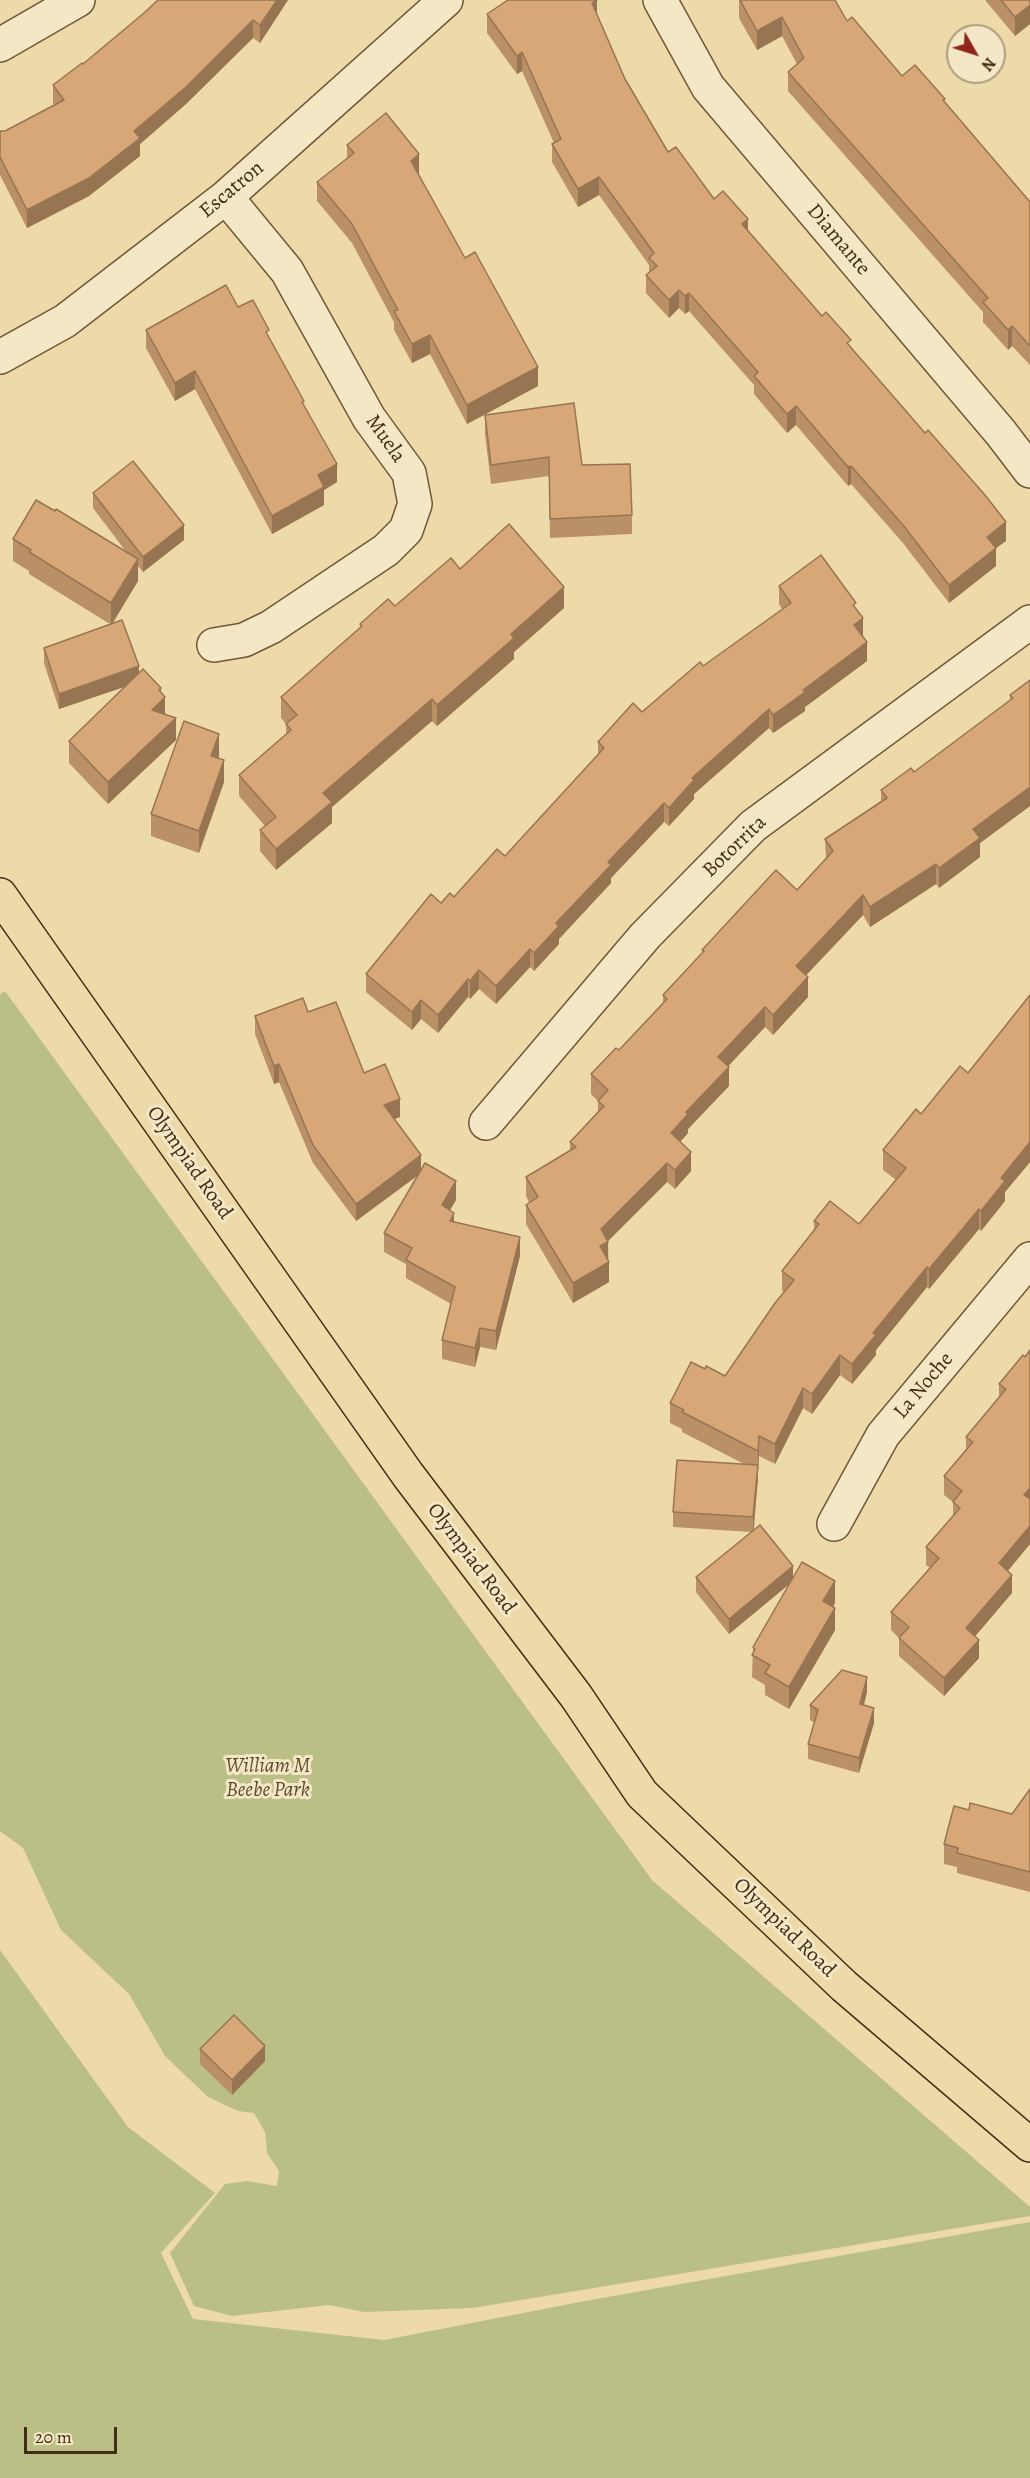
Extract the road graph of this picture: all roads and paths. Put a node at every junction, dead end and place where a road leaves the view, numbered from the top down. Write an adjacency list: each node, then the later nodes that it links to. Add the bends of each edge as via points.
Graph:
1 (78, 0): 4 (street)
2 (660, 0): 7 (street, Diamante, via 708,87)
3 (436, 3): 5 (street, Escatron)
4 (0, 45)
5 (226, 197): 6 (street, Escatron, via 65,321); 9 (street, Muela, via 288,271 369,418 409,473 415,504 406,530 386,550 271,627 244,640)
6 (0, 357)
7 (1030, 471)
8 (1030, 622): 11 (street, Botorrita, via 753,826 645,936)
9 (214, 645)
10 (0, 895): 14 (main road, Olympiad Road, via 408,1475 576,1696 642,1794 844,1986)
11 (486, 1124)
12 (1030, 1259): 13 (street, La Noche, via 883,1435)
13 (834, 1524)
14 (1030, 2145)

